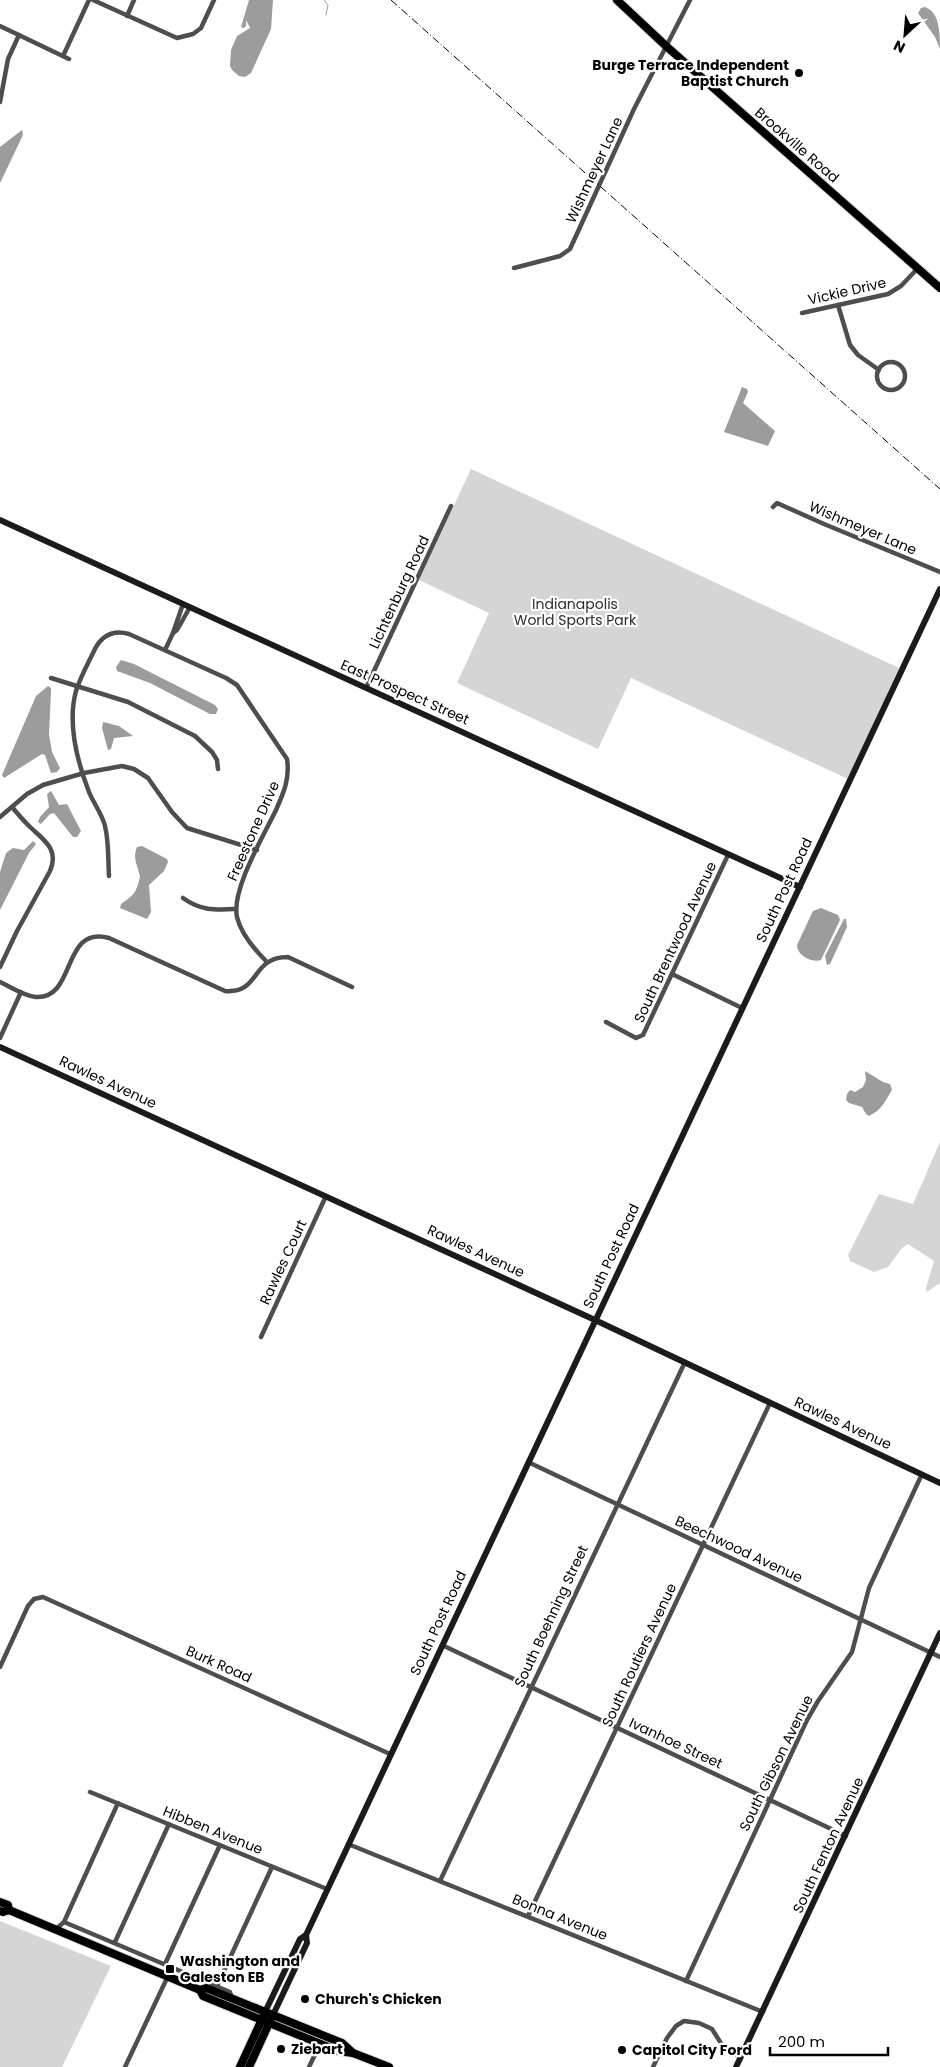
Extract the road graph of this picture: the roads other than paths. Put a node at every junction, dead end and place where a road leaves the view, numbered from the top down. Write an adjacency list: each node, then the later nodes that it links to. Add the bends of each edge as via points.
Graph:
1 (89, 0): 11 (street)
2 (93, 0): 7 (street)
3 (134, 0): 7 (street)
4 (214, 0): 7 (street, via 201,28 185,37 171,36)
5 (617, 0): 10 (main road, Brookville Road)
6 (690, 0): 10 (street, Wishmeyer Lane)
7 (127, 16)
8 (0, 26): 9 (street)
9 (18, 35): 11 (street); 13 (street, via 8,59)
10 (666, 46): 14 (street, Wishmeyer Lane, via 570,249 560,256); 15 (main road, Brookville Road)
11 (62, 56): 12 (street)
12 (69, 59)
13 (0, 102)
14 (514, 268)
15 (918, 268): 16 (main road, Brookville Road); 17 (street, Vickie Drive, via 892,293)
16 (940, 288)
17 (838, 305): 18 (street, Vickie Drive); 19 (street, via 852,348)
18 (802, 313)
19 (879, 370): 19 (street, via 878,381 886,389 895,389 904,382 904,371 896,364 885,364)
20 (451, 506): 29 (street, Lichtenburg Road)
21 (773, 508): 23 (street, Wishmeyer Lane, via 777,503)
22 (0, 520): 25 (street, East Prospect Street)
23 (940, 572)
24 (940, 589): 37 (street, South Post Road)
25 (187, 605): 26 (street); 29 (street, East Prospect Street)
26 (164, 650): 28 (street, via 129,634 114,632 98,643); 34 (street, Freestone Drive, via 237,685 288,758 287,786)
27 (50, 678): 28 (street)
28 (78, 686): 30 (street, via 133,704 195,736 212,752); 31 (street, via 73,729)
29 (366, 688): 35 (street, East Prospect Street)
30 (218, 769)
31 (84, 773): 32 (street, via 39,787); 34 (street, via 122,766 134,769 148,778 187,828); 36 (street, via 106,828)
32 (12, 807): 33 (street); 41 (street, via 47,841 53,859 51,869)
33 (0, 817)
34 (257, 850): 39 (street, Freestone Drive, via 242,882)
35 (728, 855): 37 (street, East Prospect Street); 42 (street, South Brentwood Avenue)
36 (108, 876)
37 (800, 887): 46 (street, South Post Road)
38 (184, 898): 39 (street, via 204,909)
39 (236, 908): 40 (street, Freestone Drive, via 245,935)
40 (266, 961): 44 (street, via 288,957); 45 (street, via 248,986 225,991 109,938 97,936 79,946 61,983 52,992 38,997)
41 (0, 967)
42 (672, 974): 46 (street); 47 (street, South Brentwood Avenue, via 643,1035 636,1038)
43 (0, 982): 45 (street)
44 (352, 987)
45 (21, 992): 48 (street)
46 (742, 1008): 51 (street, South Post Road)
47 (606, 1022)
48 (0, 1038)
49 (0, 1047): 50 (street, Rawles Avenue)
50 (326, 1196): 51 (street, Rawles Avenue); 52 (street, Rawles Court)
51 (595, 1320): 53 (street, Rawles Avenue); 55 (street, South Post Road)
52 (261, 1337)
53 (684, 1362): 54 (street, Rawles Avenue); 58 (street, South Boehning Street)
54 (770, 1403): 56 (street, Rawles Avenue); 59 (street, South Routiers Avenue)
55 (528, 1462): 58 (street, Beechwood Avenue); 62 (street, South Post Road)
56 (922, 1474): 57 (street, Rawles Avenue); 60 (street, South Gibson Avenue, via 871,1583)
57 (940, 1483)
58 (617, 1504): 59 (street, Beechwood Avenue); 66 (street, South Boehning Street)
59 (703, 1545): 60 (street, Beechwood Avenue); 67 (street, South Routiers Avenue)
60 (860, 1619): 63 (street, Beechwood Avenue); 70 (street, South Gibson Avenue, via 851,1654 808,1716)
61 (940, 1633): 63 (street, South Fenton Avenue)
62 (442, 1645): 66 (street, Ivanhoe Street); 68 (street, South Post Road)
63 (931, 1653): 64 (street, Beechwood Avenue); 73 (street, South Fenton Avenue)
64 (940, 1657)
65 (0, 1668): 68 (street, Burk Road, via 28,1606 38,1597 49,1599)
66 (530, 1687): 67 (street, Ivanhoe Street); 77 (street, South Boehning Street)
67 (617, 1728): 70 (street, Ivanhoe Street); 82 (street, South Routiers Avenue)
68 (390, 1754): 74 (street, South Post Road)
69 (90, 1792): 71 (street, Hibben Avenue)
70 (770, 1800): 73 (street, Ivanhoe Street); 89 (street, South Gibson Avenue)
71 (118, 1803): 72 (street, Hibben Avenue); 83 (street)
72 (169, 1824): 75 (street, Hibben Avenue); 86 (street)
73 (846, 1836): 93 (street, South Fenton Avenue)
74 (348, 1844): 77 (street, Bonna Avenue); 78 (street, South Post Road)
75 (220, 1845): 76 (street, Hibben Avenue); 87 (street)
76 (272, 1867): 78 (street, Hibben Avenue); 90 (street)
77 (440, 1881): 82 (street, Bonna Avenue)
78 (327, 1889): 85 (street, South Post Road)
79 (0, 1902): 80 (main road, via 8,1905)
80 (9, 1910): 81 (main road); 84 (main road)
81 (0, 1911)
82 (528, 1916): 89 (street, Bonna Avenue)
83 (64, 1922): 84 (street); 86 (street)
84 (56, 1929): 88 (main road)
85 (306, 1935): 94 (street, South Post Road, via 307,1943); 94 (street, South Post Road, via 300,1938 290,1958 291,1964)
86 (114, 1942): 87 (street)
87 (165, 1964): 90 (street)
88 (168, 1976): 91 (main road); 98 (street)
89 (686, 1981): 93 (street, Bonna Avenue)
90 (217, 1986): 92 (street, via 230,1992)
91 (200, 1990): 92 (main road, via 206,1988); 94 (main road, via 203,1996)
92 (232, 1999): 94 (main road)
93 (763, 2012): 97 (street, South Fenton Avenue)
94 (269, 2018): 95 (main road); 96 (main road, via 342,2043); 99 (main road); 100 (main road)
95 (320, 2044): 96 (main road); 101 (street)
96 (353, 2053): 102 (main road)
97 (741, 2057): 103 (street, via 724,2048 712,2029 684,2021 667,2038); 104 (street, South Fenton Avenue)
98 (125, 2067)
99 (240, 2067)
100 (249, 2067)
101 (309, 2067)
102 (386, 2067)
103 (653, 2067)
104 (736, 2067)

